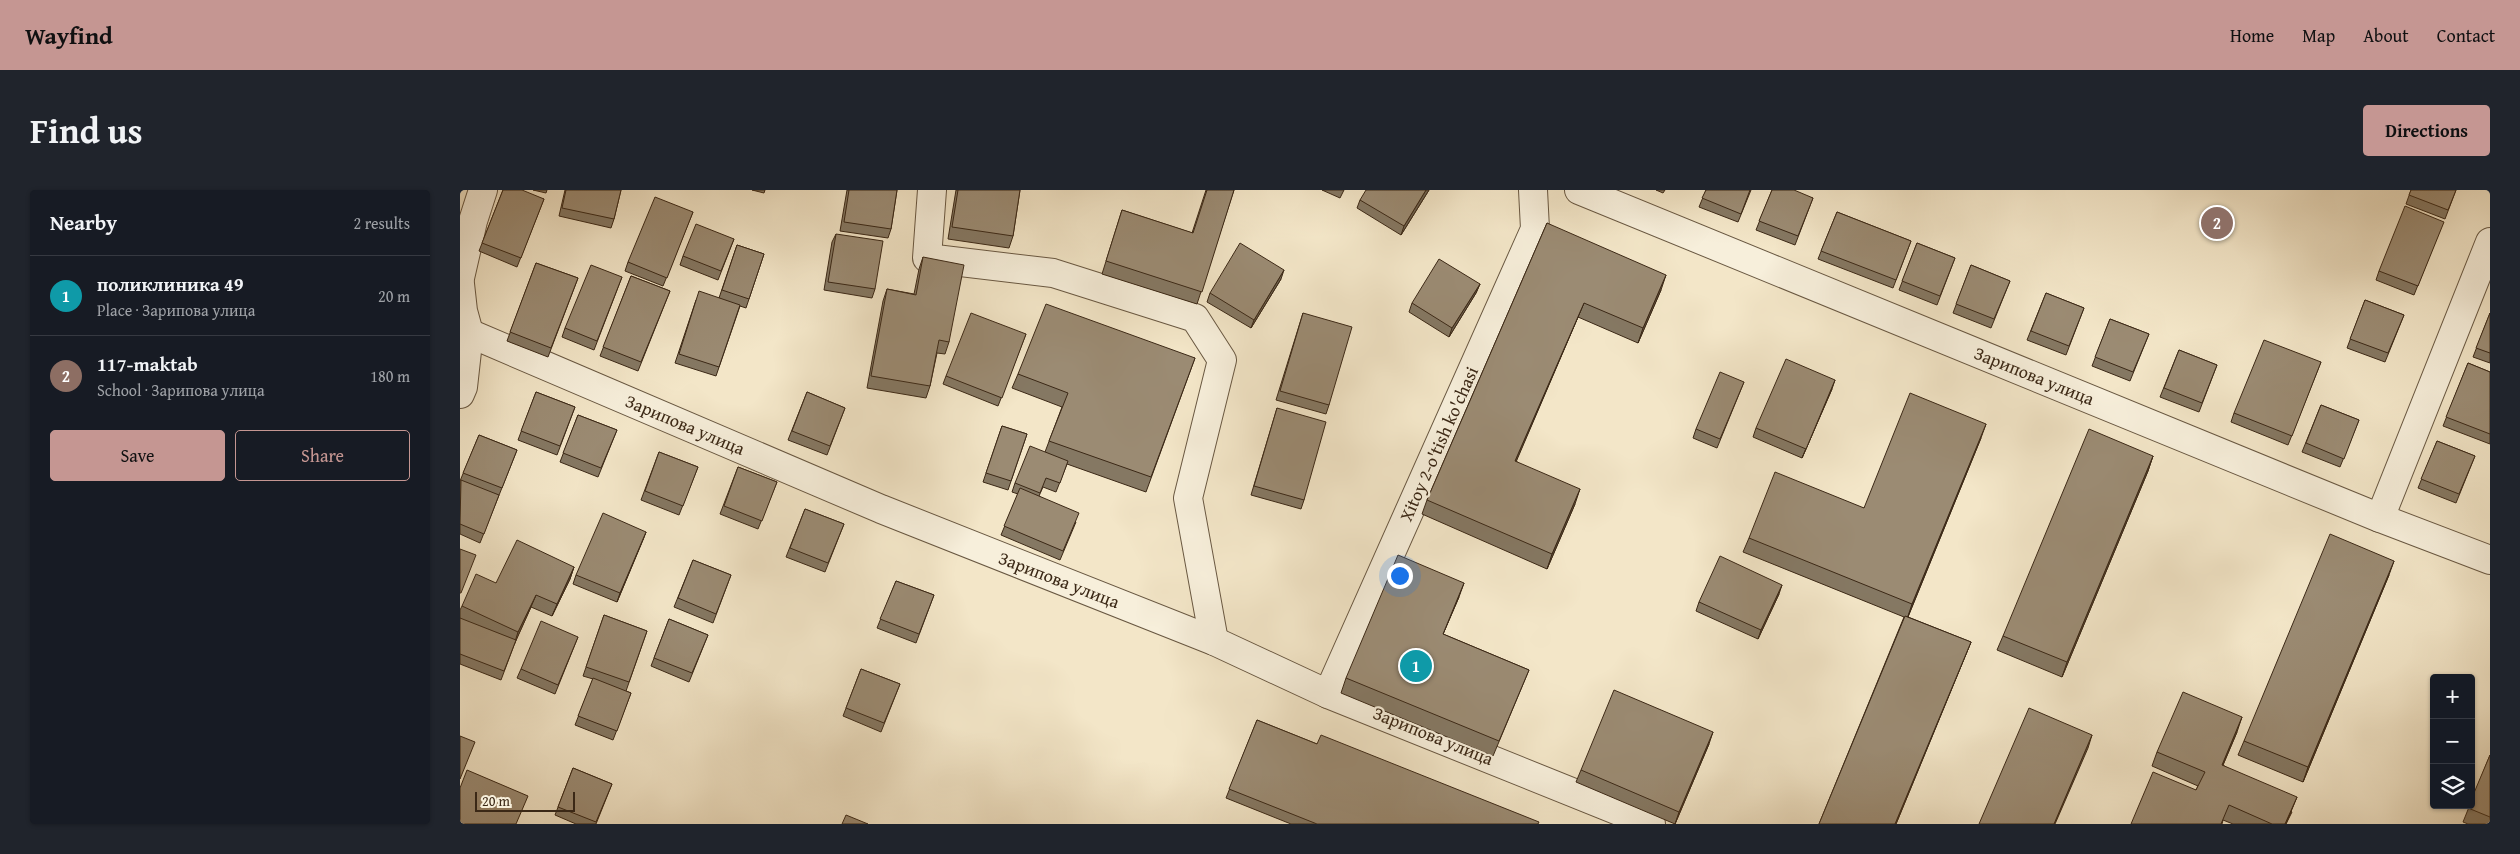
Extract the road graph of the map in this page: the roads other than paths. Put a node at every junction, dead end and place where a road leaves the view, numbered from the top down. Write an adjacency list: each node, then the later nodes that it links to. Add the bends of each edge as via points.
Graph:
1 (483, 190): 6 (street, via 472,221)
2 (932, 190): 12 (street, via 927,258 1054,273 1195,318 1222,360 1188,498)
3 (1533, 190): 13 (street, Xitoy 2-o'tish ko'chasi, via 1535,229)
4 (1579, 190): 10 (street, Зарипова улица)
5 (2490, 242): 10 (street)
6 (460, 278)
7 (460, 284): 8 (street)
8 (469, 333): 9 (street); 12 (street, Зарипова улица, via 881,509)
9 (460, 394)
10 (2380, 518): 11 (street, Зарипова улица)
11 (2490, 560)
12 (1214, 640): 13 (street, Зарипова улица)
13 (1328, 694): 14 (street, Зарипова улица)
14 (1651, 824)

